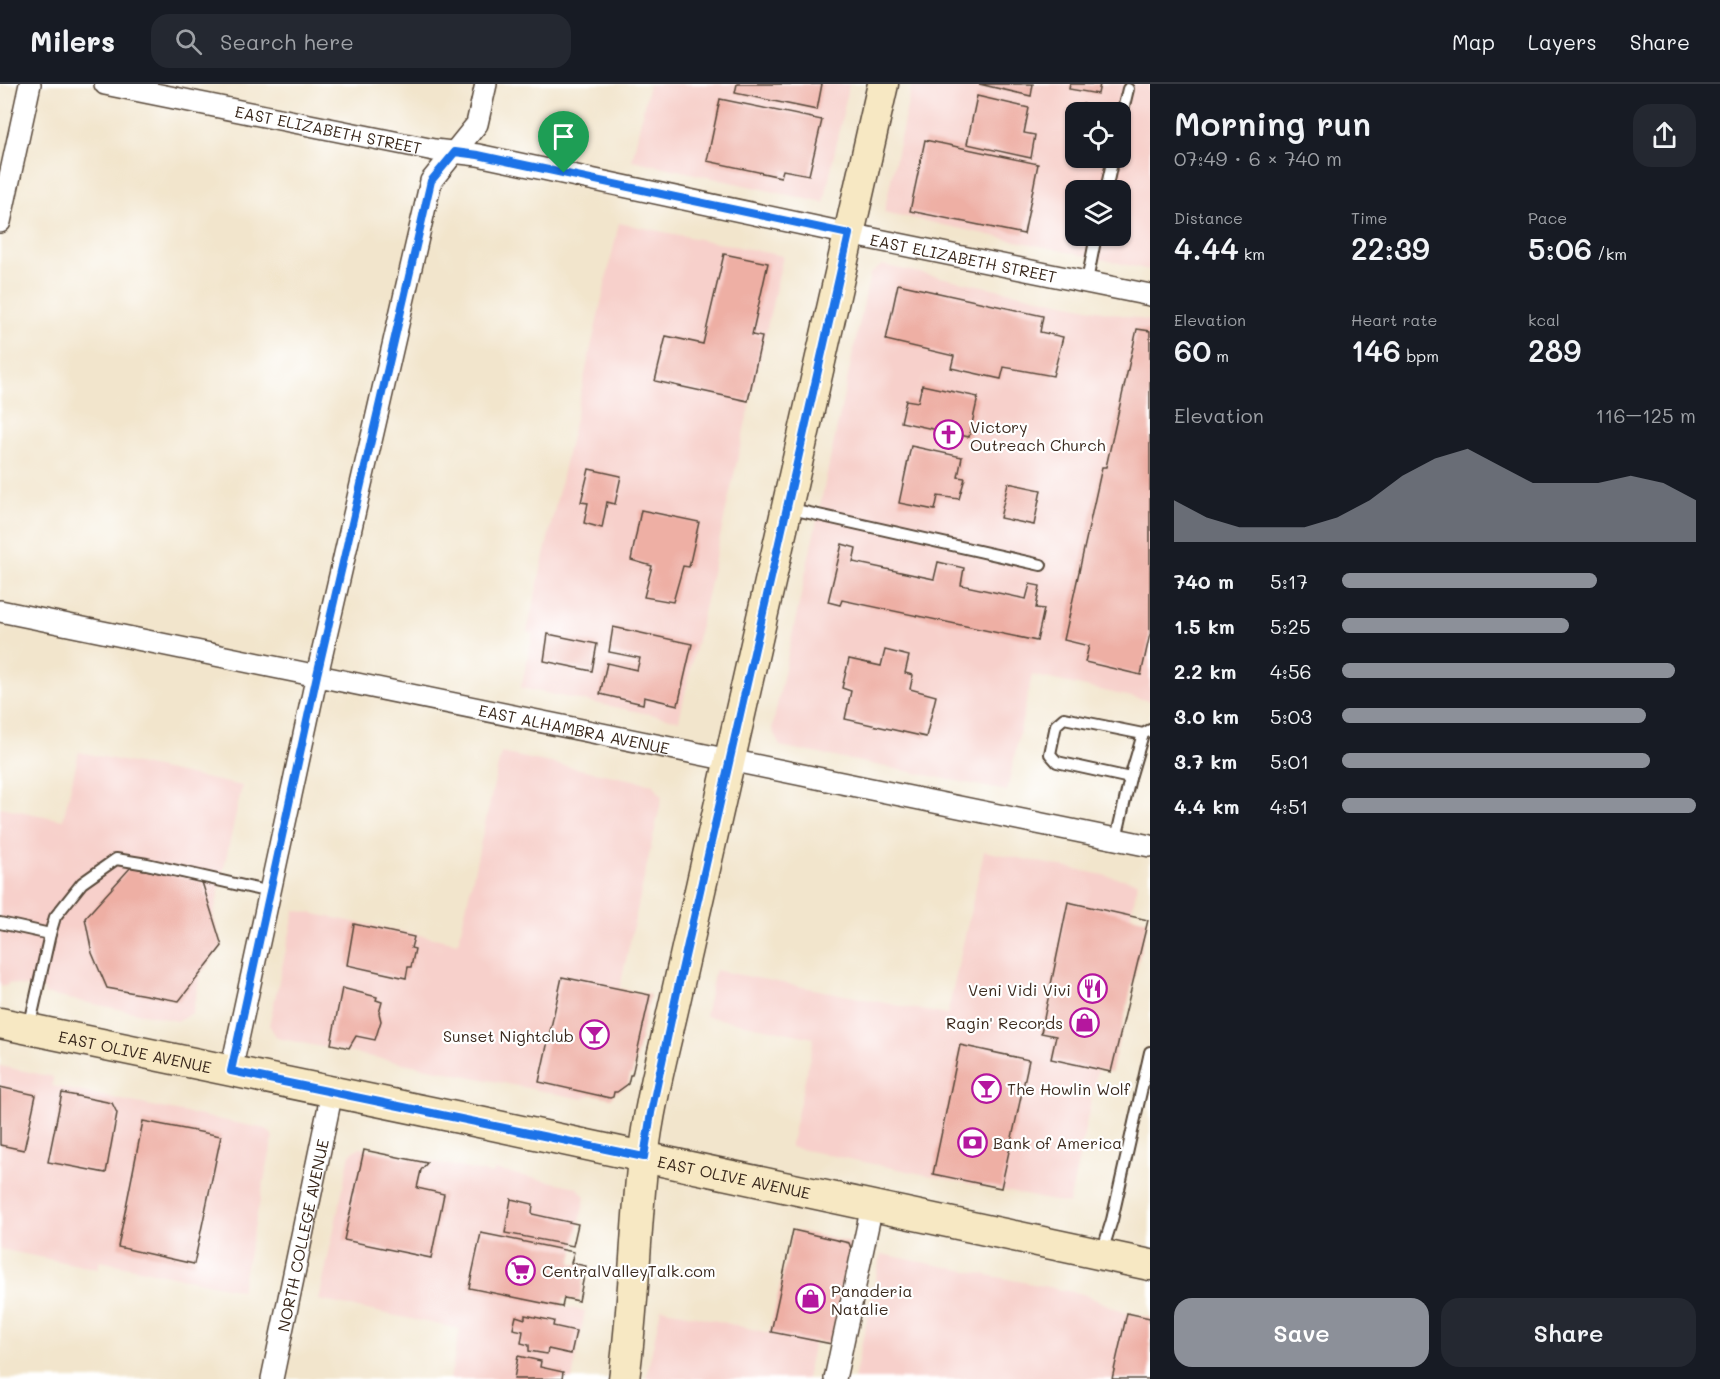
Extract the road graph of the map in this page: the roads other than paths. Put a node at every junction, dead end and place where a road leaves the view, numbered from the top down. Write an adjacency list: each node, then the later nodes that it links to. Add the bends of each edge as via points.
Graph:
1 (30, 84): 8 (street)
2 (105, 84): 7 (street, EAST ELIZABETH STREET)
3 (486, 84): 7 (street, via 477,124)
4 (883, 84): 9 (main road)
5 (1128, 89): 6 (lane)
6 (1125, 102)
7 (455, 152): 9 (street, EAST ELIZABETH STREET); 16 (street, via 431,181)
8 (0, 222)
9 (849, 234): 11 (street, EAST ELIZABETH STREET); 13 (main road)
10 (1094, 246): 11 (lane)
11 (1087, 281): 12 (street, EAST ELIZABETH STREET)
12 (1150, 295)
13 (787, 508): 14 (lane); 18 (main road)
14 (1041, 565)
15 (0, 611): 16 (street, EAST ALHAMBRA AVENUE)
16 (317, 675): 18 (street, EAST ALHAMBRA AVENUE); 22 (street)
17 (1146, 732): 19 (lane); 19 (lane, via 1064,718 1056,724 1050,754 1057,762)
18 (730, 760): 20 (street, EAST ALHAMBRA AVENUE); 30 (main road, via 669,1025)
19 (1130, 778): 20 (lane)
20 (1116, 839): 21 (street, EAST ALHAMBRA AVENUE)
21 (1150, 846)
22 (270, 892): 24 (lane, via 116,859 82,883 55,916); 28 (street)
23 (0, 923): 24 (lane)
24 (50, 934): 26 (lane)
25 (0, 1023): 26 (main road, EAST OLIVE AVENUE)
26 (29, 1029): 28 (main road, EAST OLIVE AVENUE)
27 (1150, 1052): 32 (lane)
28 (231, 1071): 29 (main road, EAST OLIVE AVENUE)
29 (332, 1092): 30 (main road, EAST OLIVE AVENUE); 34 (street, NORTH COLLEGE AVENUE)
30 (644, 1157): 31 (main road, EAST OLIVE AVENUE); 35 (main road)
31 (872, 1206): 32 (main road, EAST OLIVE AVENUE); 36 (street)
32 (1101, 1255): 33 (main road, EAST OLIVE AVENUE)
33 (1150, 1265)
34 (272, 1379)
35 (624, 1379)
36 (835, 1379)

